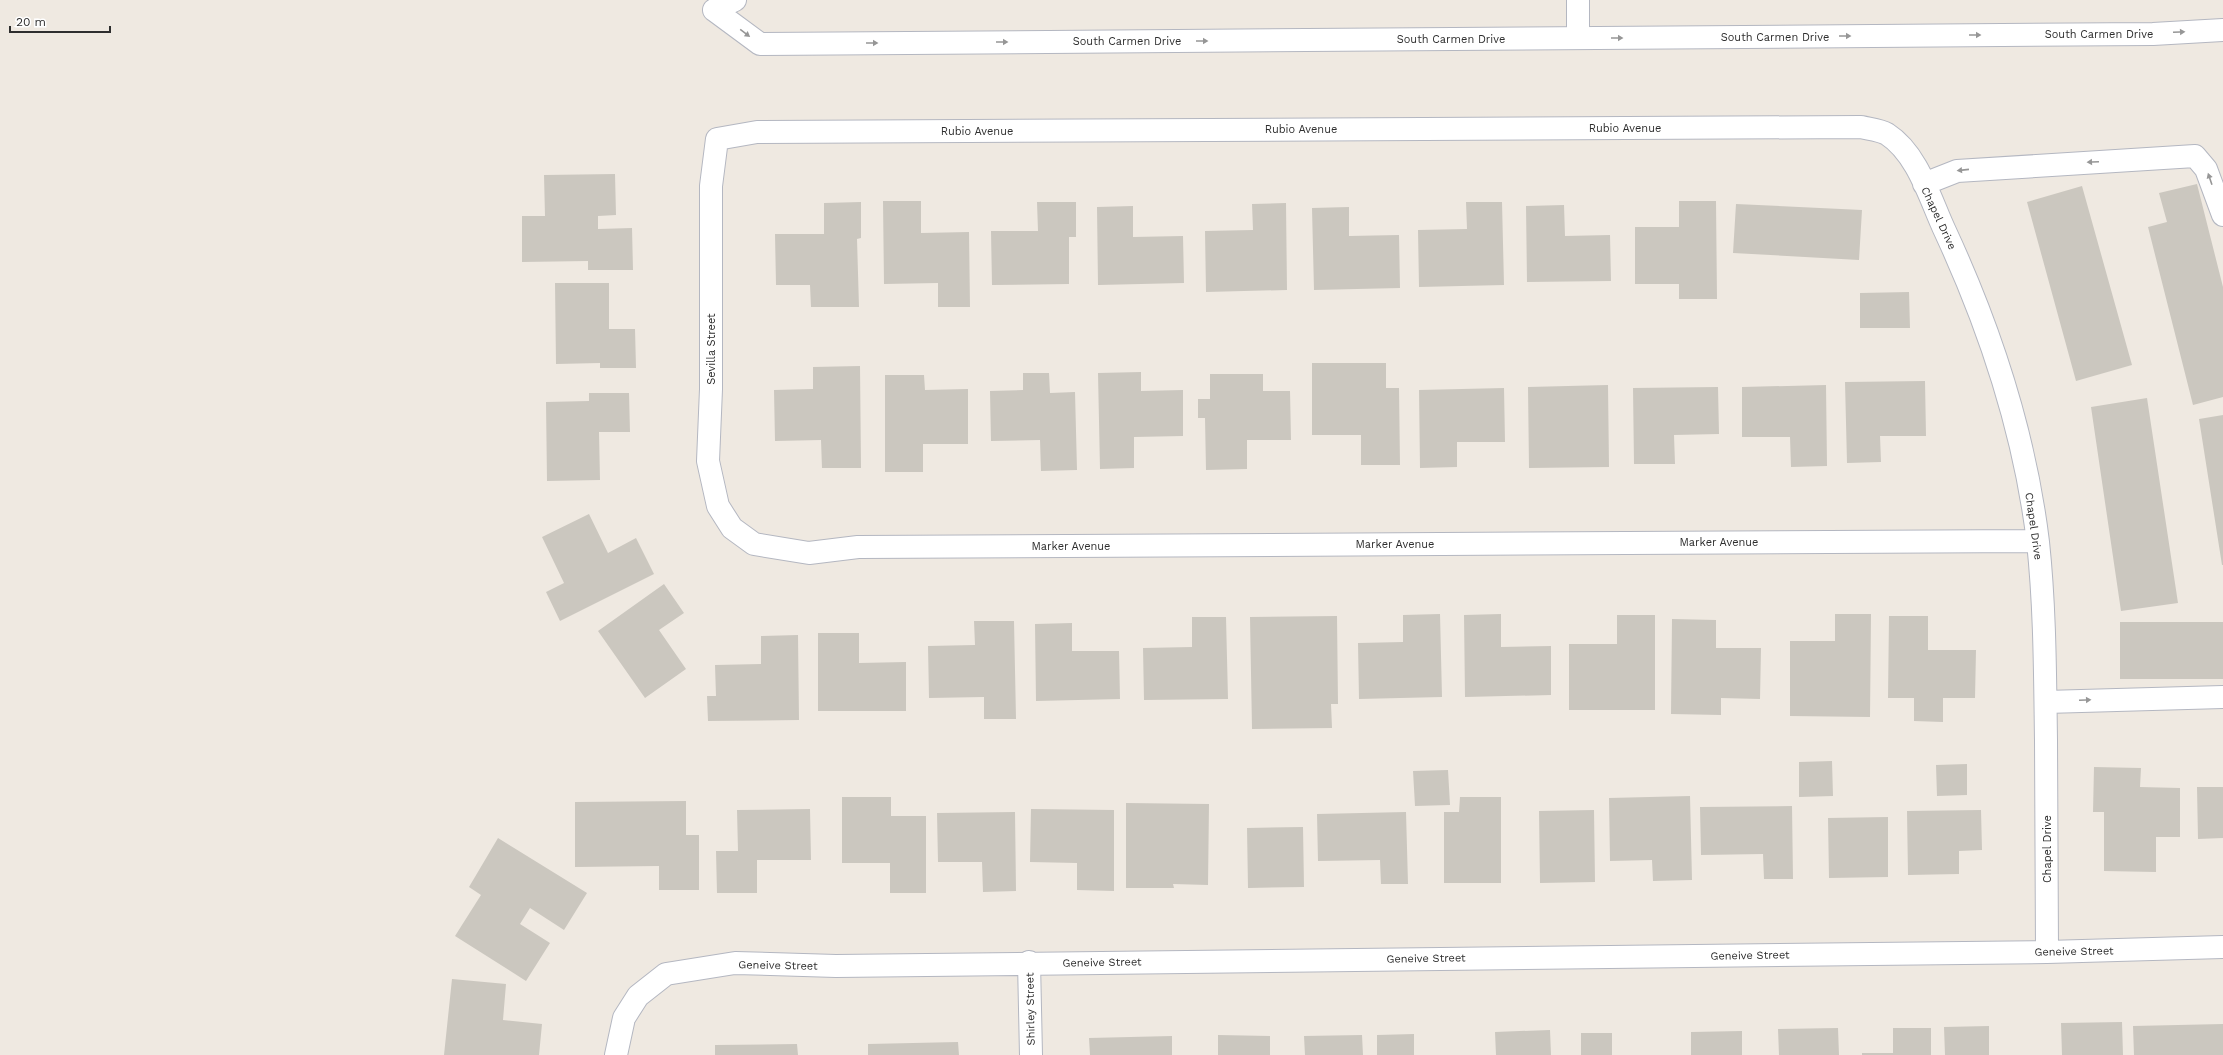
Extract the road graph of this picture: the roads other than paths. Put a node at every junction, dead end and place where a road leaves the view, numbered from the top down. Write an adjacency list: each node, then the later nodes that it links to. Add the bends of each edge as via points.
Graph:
1 (735, 0): 3 (street, South Carmen Drive)
2 (1578, 0): 5 (street)
3 (714, 5): 5 (street, South Carmen Drive, one-way to 5, via 760,44)
4 (2223, 30): 5 (street, South Carmen Drive, one-way to 4, via 2153,34)
5 (1578, 38)
6 (1885, 133): 7 (street, Rubio Avenue, via 1861,127 757,132); 8 (street, Chapel Drive, via 1905,149)
7 (717, 139): 11 (street, Sevilla Street, via 711,186 711,381 708,461 718,506 732,528)
8 (1924, 184): 9 (street, one-way to 8, via 2206,169 2195,156 1957,171); 10 (street, Chapel Drive, via 1968,279 2008,400 2028,483)
9 (2223, 215)
10 (2037, 541): 11 (street, Marker Avenue, via 858,547 809,553); 13 (street, Chapel Drive, via 2043,598)
11 (754, 544)
12 (2223, 697): 13 (street, one-way to 12)
13 (2046, 702): 15 (street, Chapel Drive)
14 (2223, 947): 15 (street, Geneive Street)
15 (2047, 952): 16 (street, Geneive Street)
16 (1029, 962): 17 (street, Geneive Street, via 836,966 735,963 666,974 638,996 624,1018); 18 (street, Shirley Street)
17 (616, 1055)
18 (1031, 1055)

